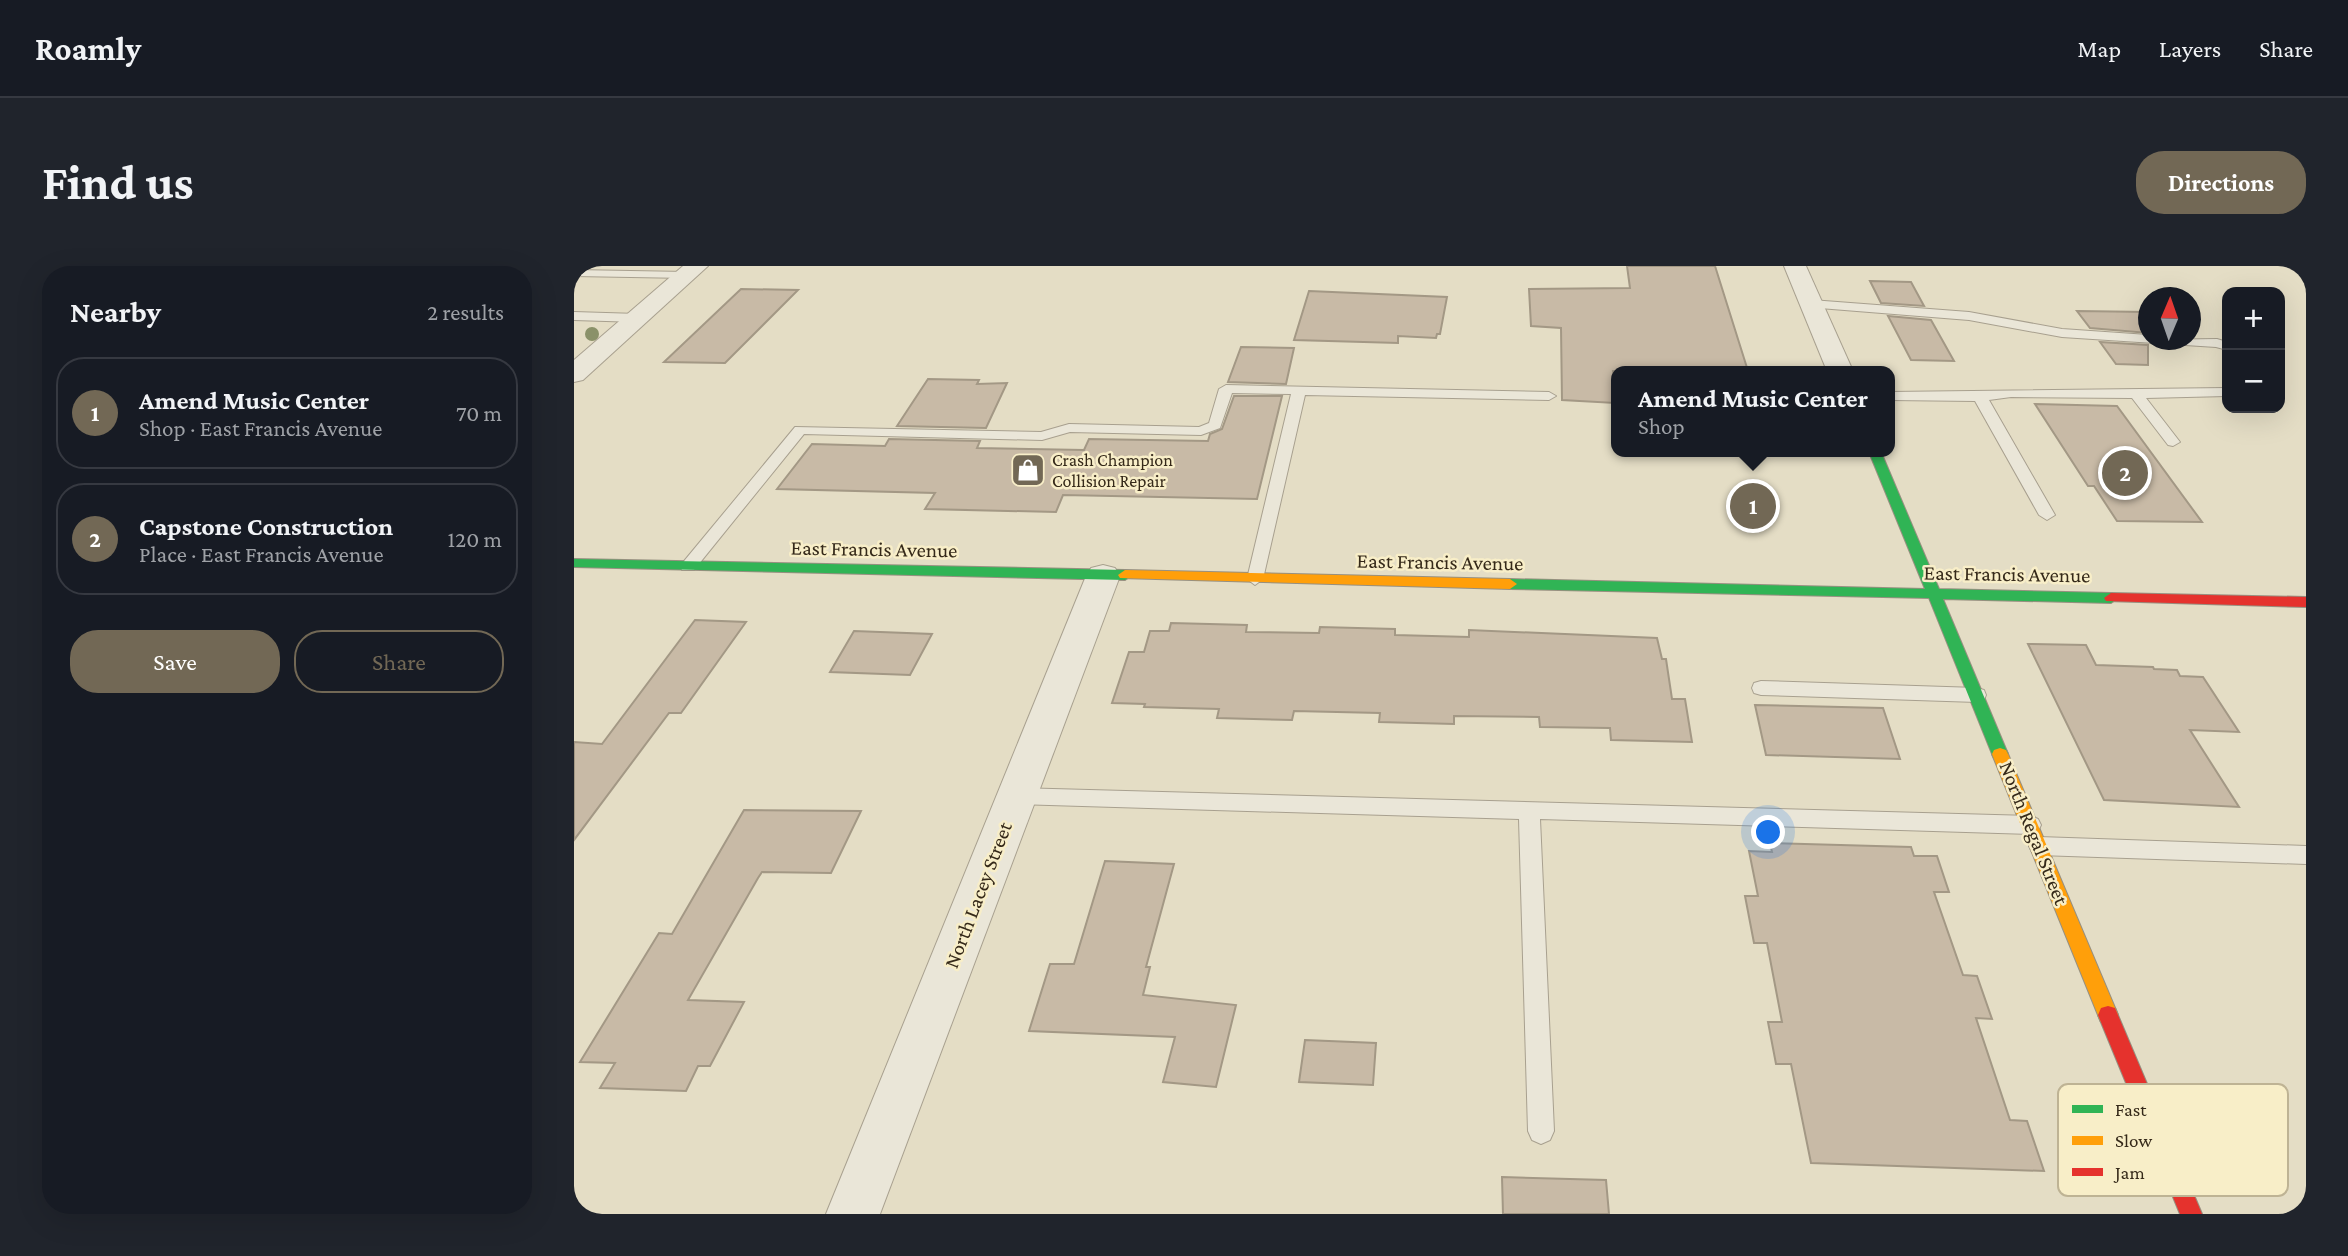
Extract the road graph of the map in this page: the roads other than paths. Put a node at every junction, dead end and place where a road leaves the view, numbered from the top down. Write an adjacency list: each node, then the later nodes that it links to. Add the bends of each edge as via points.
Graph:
1 (1795, 266): 4 (street)
2 (692, 270): 3 (lane); 6 (street)
3 (574, 273)
4 (1811, 304): 7 (lane, via 1969,316 2062,333); 10 (street)
5 (574, 316): 6 (lane)
6 (638, 318): 11 (street)
7 (2138, 338)
8 (2201, 344): 9 (lane)
9 (2222, 346)
10 (1838, 366)
11 (574, 374)
12 (1299, 390): 15 (lane); 22 (lane, via 1226,389 1215,425 1201,431 1069,428 1042,436 800,430); 24 (lane)
13 (2222, 392): 14 (lane)
14 (2136, 394): 17 (lane); 18 (lane)
15 (1549, 396)
16 (1895, 396): 17 (lane)
17 (1980, 397): 20 (lane)
18 (2173, 442)
19 (1877, 457): 25 (main road, North Regal Street)
20 (2047, 515)
21 (574, 563): 22 (main road, East Francis Avenue)
22 (688, 566): 23 (main road, East Francis Avenue)
23 (1103, 576): 24 (main road, East Francis Avenue); 29 (street, North Lacey Street)
24 (1255, 579): 25 (main road, East Francis Avenue)
25 (1936, 594): 26 (main road, East Francis Avenue); 28 (main road, North Regal Street)
26 (2306, 602)
27 (1761, 688): 28 (lane)
28 (1977, 695): 31 (main road, North Regal Street)
29 (1016, 796): 30 (lane); 37 (street, North Lacey Street)
30 (1529, 811): 31 (lane); 35 (lane)
31 (2031, 825): 32 (main road, North Regal Street)
32 (2039, 846): 33 (lane); 34 (main road, North Regal Street)
33 (2306, 855)
34 (2137, 1084)
35 (1541, 1131)
36 (2184, 1196): 38 (main road, North Regal Street)
37 (853, 1214)
38 (2191, 1214)

